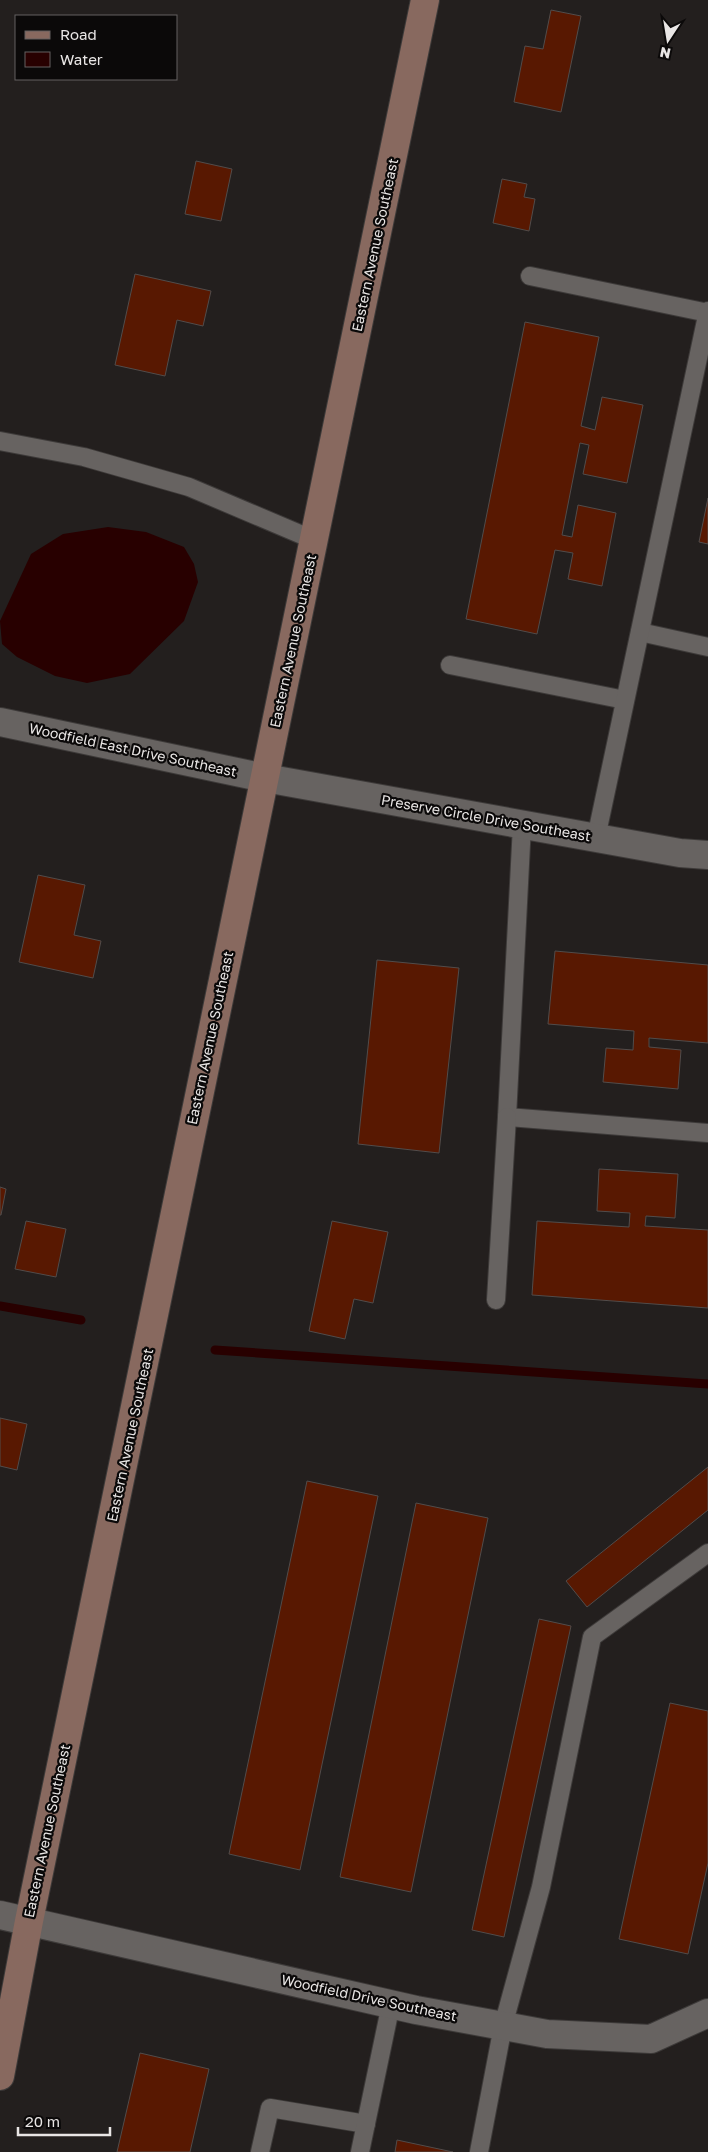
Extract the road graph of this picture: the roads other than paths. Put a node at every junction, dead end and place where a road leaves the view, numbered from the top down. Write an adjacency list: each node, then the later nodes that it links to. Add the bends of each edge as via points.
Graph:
1 (425, 0): 5 (street, Eastern Avenue Southeast)
2 (530, 276): 3 (lane)
3 (708, 312): 6 (lane)
4 (0, 441): 5 (lane, via 84,457 189,487)
5 (314, 540): 11 (street, Eastern Avenue Southeast)
6 (640, 632): 7 (lane); 9 (lane)
7 (708, 647)
8 (450, 665): 9 (lane)
9 (625, 700): 13 (lane)
10 (0, 722): 11 (street, Woodfield East Drive Southeast)
11 (265, 778): 12 (street, Preserve Circle Drive Southeast); 20 (street, Eastern Avenue Southeast)
12 (522, 825): 13 (street, Preserve Circle Drive Southeast); 15 (lane)
13 (596, 838): 14 (street, Preserve Circle Drive Southeast)
14 (708, 855)
15 (507, 1117): 16 (lane); 17 (lane)
16 (708, 1133)
17 (496, 1300)
18 (708, 1552): 23 (lane, via 592,1637 541,1887)
19 (0, 1915): 20 (street, Woodfield Drive Southeast)
20 (28, 1921): 21 (street, Woodfield Drive Southeast); 24 (street, Eastern Avenue Southeast)
21 (391, 2004): 23 (street, Woodfield Drive Southeast); 25 (lane)
22 (708, 2013): 23 (street, Woodfield Drive Southeast, via 651,2039 547,2034)
23 (503, 2026): 28 (lane)
24 (0, 2076)
25 (366, 2124): 26 (lane, via 270,2108); 27 (lane)
26 (260, 2152)
27 (360, 2152)
28 (479, 2152)

